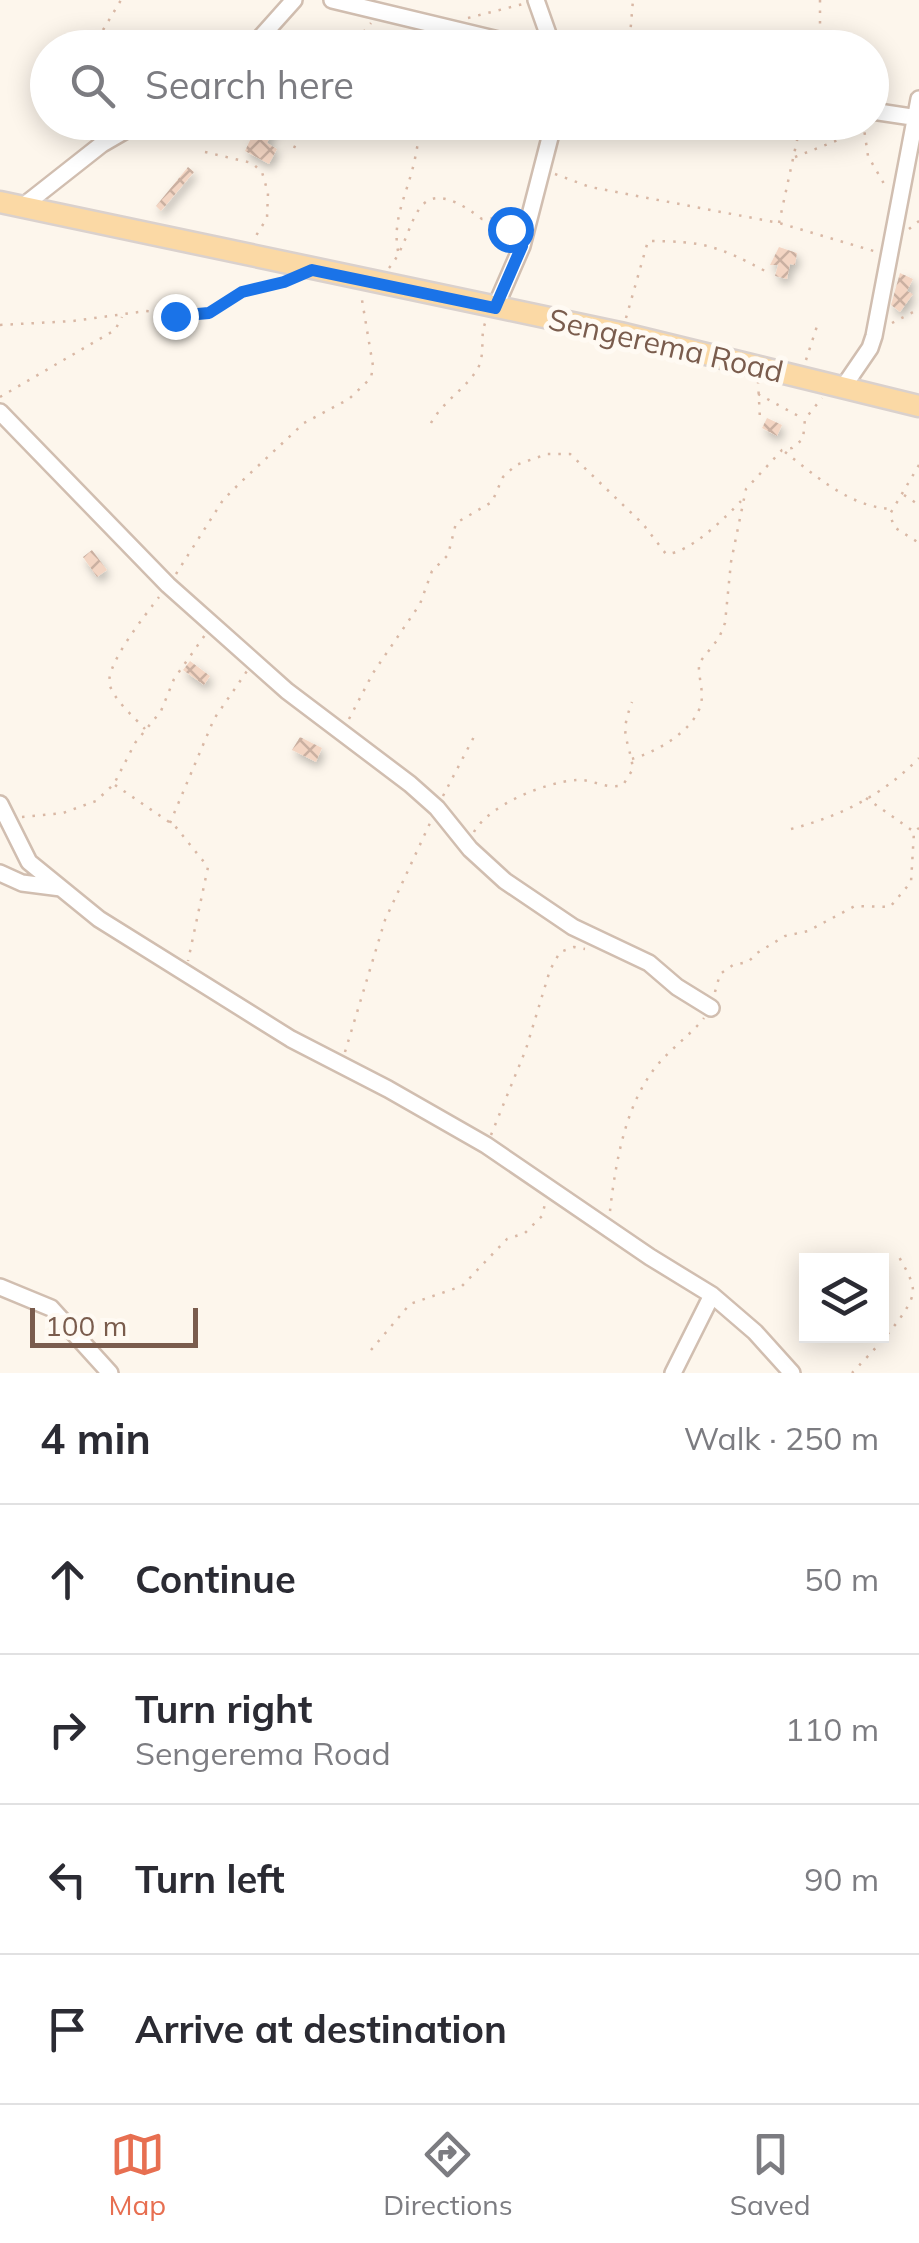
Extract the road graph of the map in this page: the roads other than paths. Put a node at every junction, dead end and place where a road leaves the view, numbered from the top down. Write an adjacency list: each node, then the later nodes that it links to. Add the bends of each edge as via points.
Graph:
1 (294, 0): 4 (street)
2 (332, 0): 5 (street)
3 (536, 0): 6 (street)
4 (266, 30)
5 (461, 30)
6 (547, 30)
7 (919, 100): 9 (street)
8 (889, 114): 9 (street)
9 (917, 118): 15 (street, via 870,348)
10 (109, 140): 13 (street)
11 (550, 140): 14 (street, via 522,246)
12 (0, 202): 13 (main road, Sengerema Road)
13 (22, 207): 14 (main road, Sengerema Road)
14 (495, 308): 15 (main road, Sengerema Road)
15 (838, 385): 16 (main road, Sengerema Road)
16 (919, 406)
17 (0, 412): 21 (street, via 168,585 437,808 504,881 648,963)
18 (3, 810): 20 (street, via 29,862)
19 (0, 874): 20 (street)
20 (61, 888): 23 (street, via 100,920 291,1039 486,1145)
21 (711, 1008)
22 (0, 1287): 24 (street, via 51,1308)
23 (712, 1295): 25 (street); 26 (street)
24 (110, 1373)
25 (673, 1373)
26 (792, 1373)

